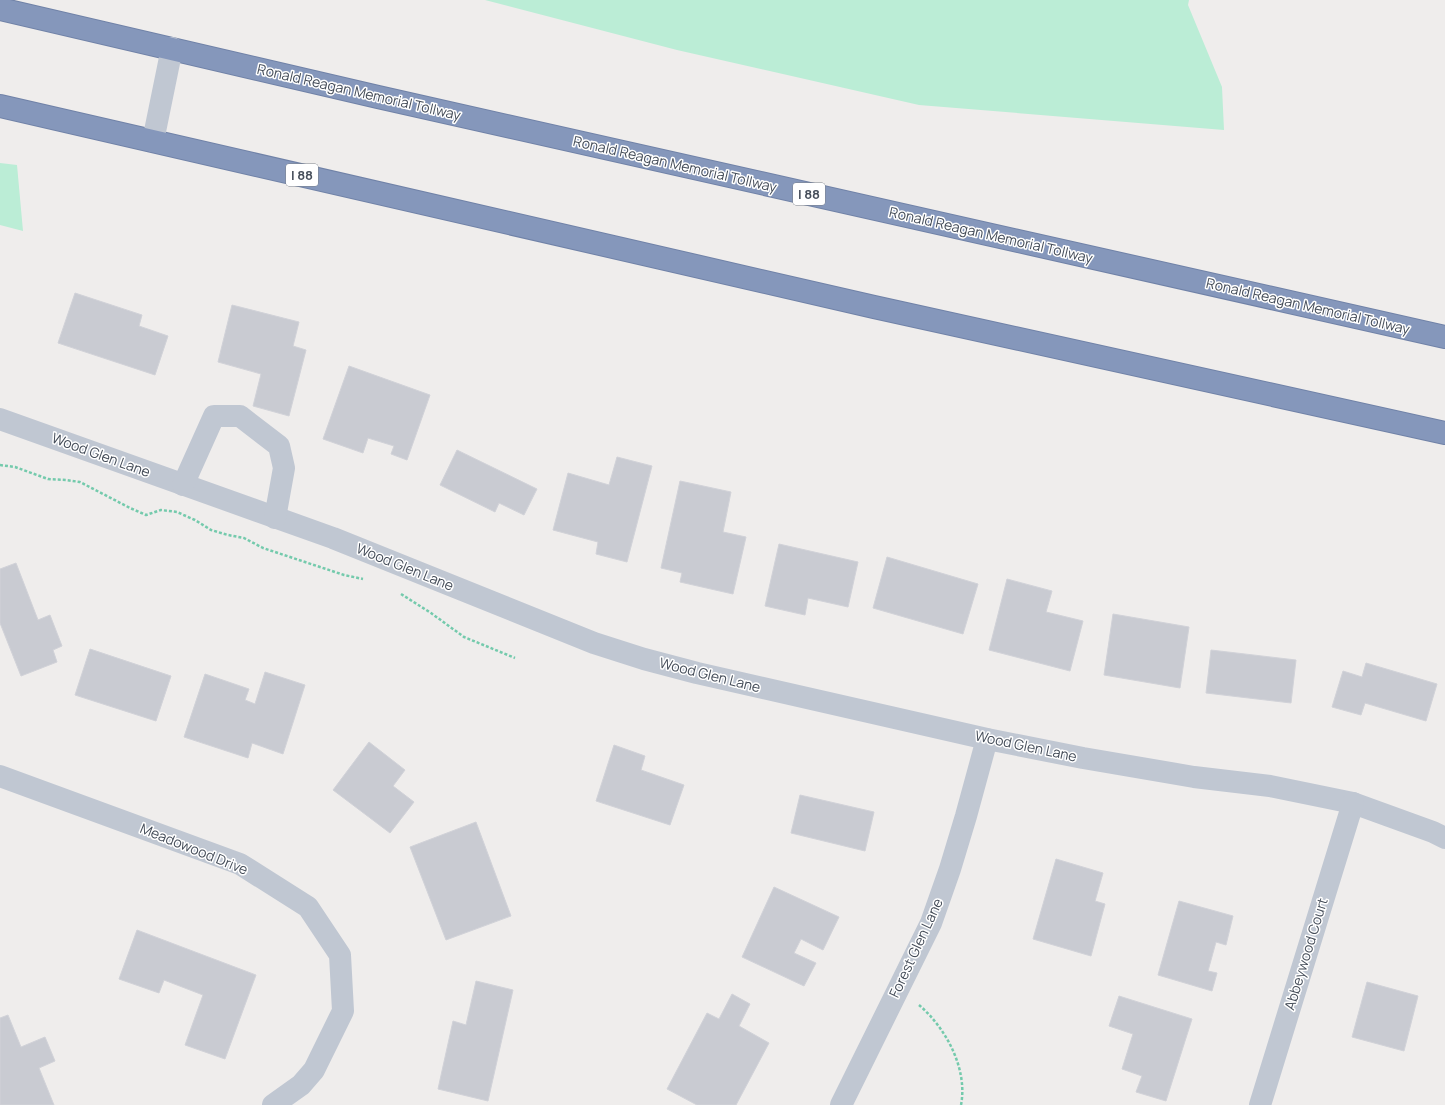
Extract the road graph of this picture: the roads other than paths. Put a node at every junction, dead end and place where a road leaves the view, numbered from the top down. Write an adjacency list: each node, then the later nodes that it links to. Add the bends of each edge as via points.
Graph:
1 (0, 9): 2 (highway, Ronald Reagan Memorial Tollway / I 88)
2 (172, 48): 4 (street); 5 (highway, Ronald Reagan Memorial Tollway / I 88)
3 (0, 106): 4 (highway, I 88)
4 (153, 141): 7 (highway, I 88, via 874,307)
5 (1445, 337)
6 (0, 419): 8 (street, Wood Glen Lane)
7 (1445, 433)
8 (183, 484): 9 (street, Wood Glen Lane); 9 (street, via 214,416 240,416 279,446 284,468)
9 (275, 518): 10 (street, Wood Glen Lane, via 362,549 594,644 697,673)
10 (987, 739): 12 (street, Wood Glen Lane, via 1194,778 1270,786); 15 (street, Forest Glen Lane, via 950,869 933,916)
11 (0, 776): 14 (street, Meadowood Drive, via 240,864 308,907 340,955 343,1011 314,1070 301,1085)
12 (1353, 803): 13 (street, Wood Glen Lane); 16 (street, Abbeywood Court)
13 (1445, 838)
14 (273, 1105)
15 (841, 1105)
16 (1260, 1105)

